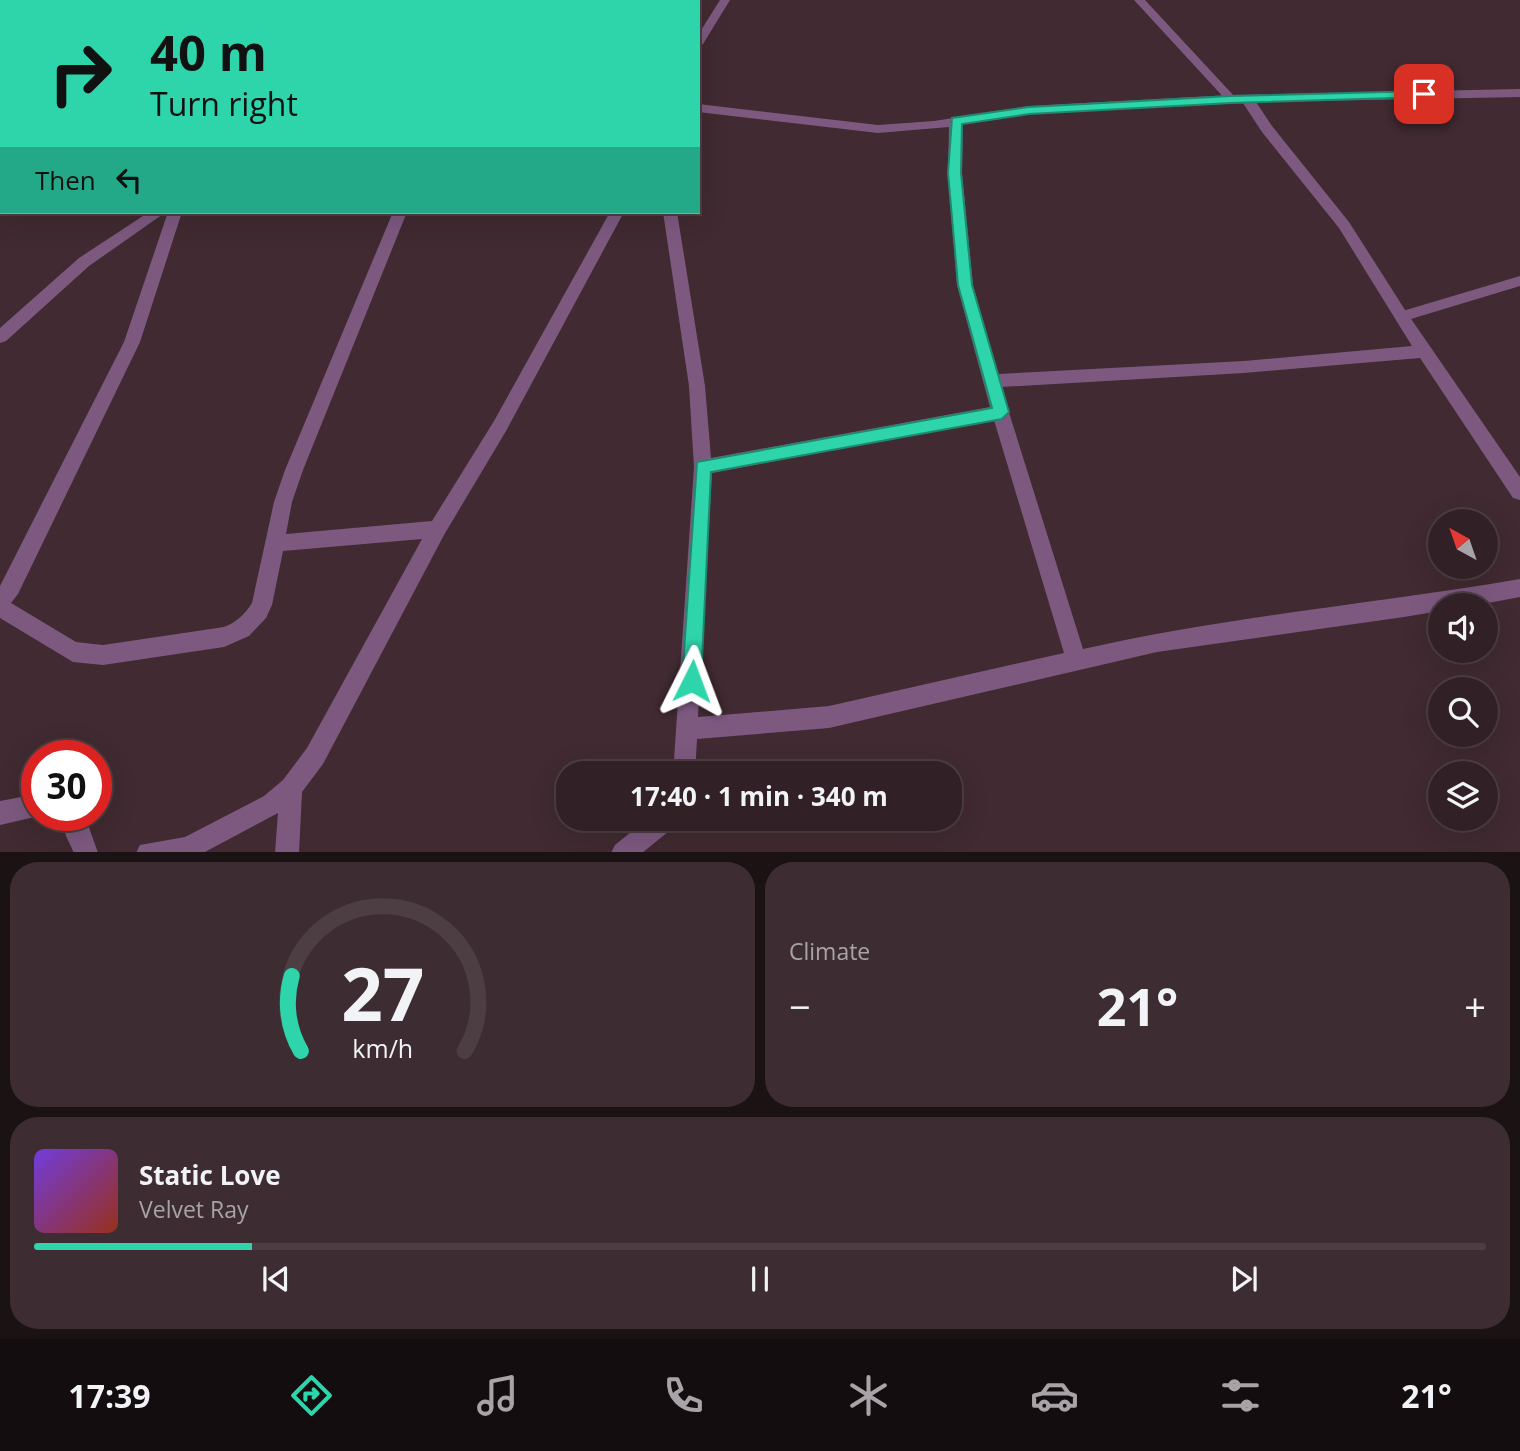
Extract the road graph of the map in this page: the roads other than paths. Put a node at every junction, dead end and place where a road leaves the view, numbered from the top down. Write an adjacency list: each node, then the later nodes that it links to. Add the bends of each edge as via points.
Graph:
1 (724, 0): 3 (lane)
2 (1139, 0): 5 (lane)
3 (700, 41)
4 (1520, 93): 6 (street)
5 (1231, 99): 6 (street); 8 (street, via 1029,110)
6 (1248, 100): 15 (street, via 1344,225)
7 (700, 108): 8 (street, via 878,129)
8 (956, 121): 18 (street, via 955,173 965,285)
9 (156, 214): 16 (street, via 83,262)
10 (174, 214): 25 (street, via 132,342 11,588)
11 (399, 214): 23 (street, via 310,424 283,502)
12 (616, 214): 22 (street, via 500,426)
13 (670, 214): 20 (street, via 697,386)
14 (1520, 281): 15 (lane)
15 (1401, 317): 17 (street)
16 (0, 337)
17 (1425, 351): 18 (street); 21 (street)
18 (991, 381): 19 (street)
19 (1002, 412): 20 (street); 27 (street)
20 (703, 467): 28 (street)
21 (1520, 492)
22 (437, 529): 23 (street); 30 (street, via 315,756)
23 (275, 543): 26 (street, via 255,620 224,637 83,655)
24 (1520, 588): 27 (street, via 1157,642)
25 (0, 600)
26 (0, 607)
27 (1077, 662): 28 (street, via 829,717)
28 (689, 729): 29 (street)
29 (685, 761)
30 (291, 788): 35 (street); 38 (street)
31 (21, 808): 32 (street)
32 (0, 813)
33 (77, 831): 36 (street)
34 (650, 831): 39 (street)
35 (186, 850): 37 (street)
36 (86, 852)
37 (148, 852)
38 (287, 852)
39 (623, 852)

